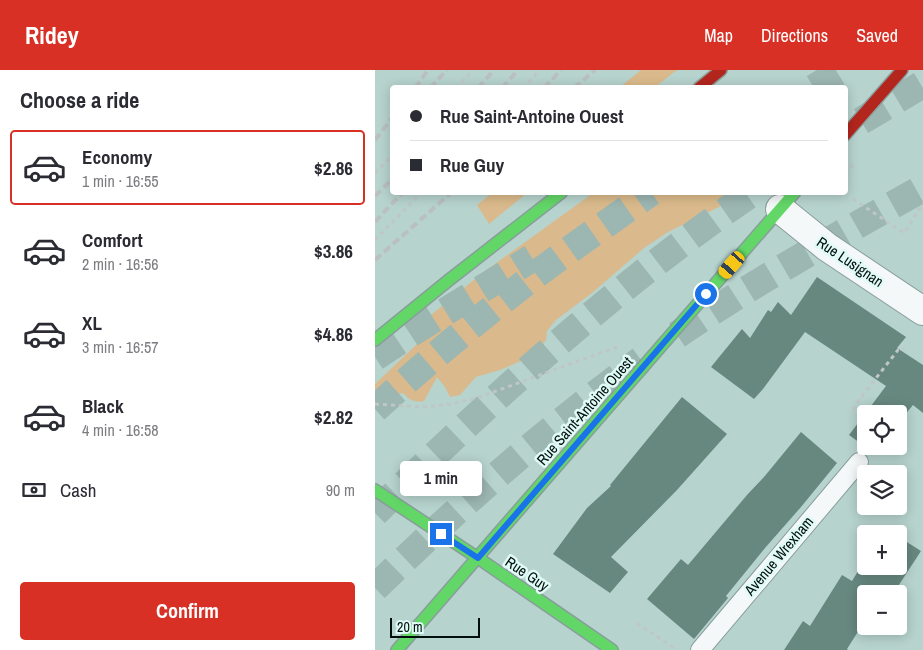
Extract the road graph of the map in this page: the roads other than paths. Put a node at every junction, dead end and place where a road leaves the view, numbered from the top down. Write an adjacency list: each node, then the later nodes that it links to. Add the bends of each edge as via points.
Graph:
1 (721, 70): 3 (main road)
2 (902, 70): 4 (main road)
3 (703, 85)
4 (848, 132)
5 (557, 195): 8 (main road)
6 (787, 201): 7 (street, Rue Lusignan, via 827,247); 11 (main road, Rue Saint-Antoine Ouest)
7 (923, 311)
8 (375, 340)
9 (859, 462): 14 (lane, Avenue Wrexham)
10 (375, 490): 11 (main road, Rue Guy)
11 (478, 558): 12 (main road, Rue Saint-Antoine Ouest); 13 (main road, Rue Guy)
12 (397, 650)
13 (612, 650)
14 (699, 650)

